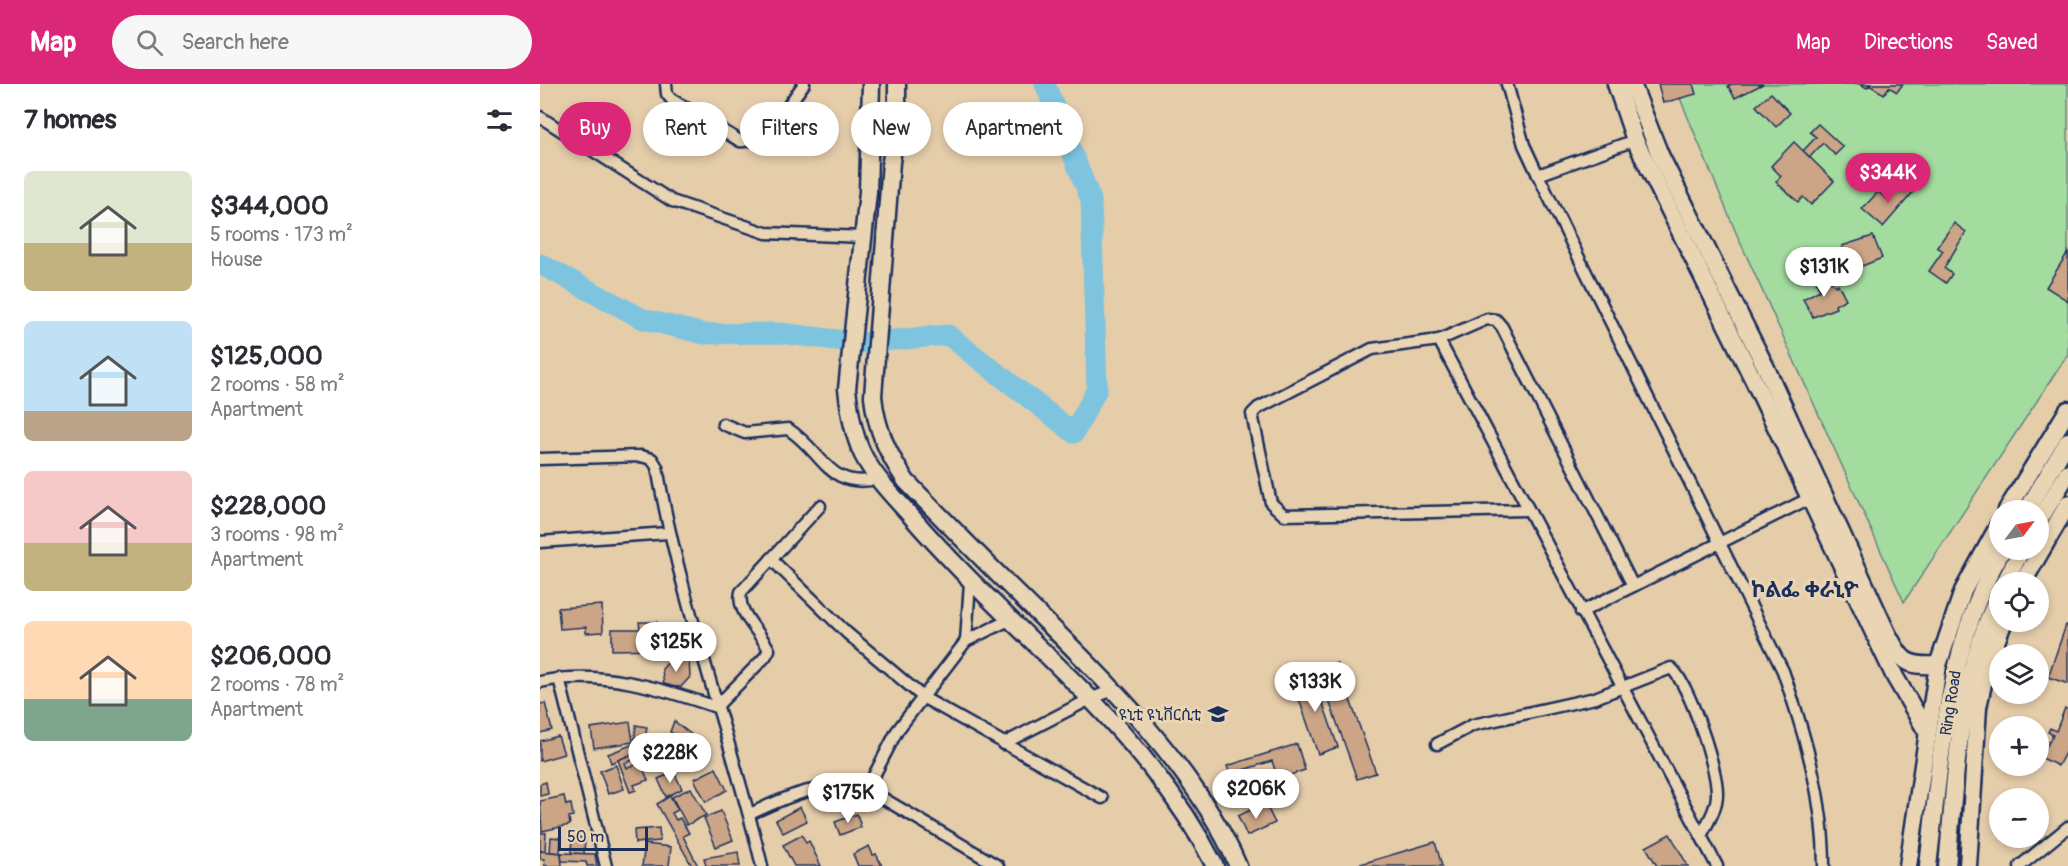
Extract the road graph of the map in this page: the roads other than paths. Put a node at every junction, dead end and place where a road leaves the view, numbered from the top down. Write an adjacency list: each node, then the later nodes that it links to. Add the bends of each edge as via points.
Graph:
1 (666, 84): 2 (street, via 671,99 747,142 764,133)
2 (804, 84)
3 (871, 84): 11 (main road, via 871,148)
4 (897, 84): 44 (main road, via 873,396 874,417 884,446 906,481)
5 (1507, 84): 10 (street, via 1524,145)
6 (1616, 84): 9 (main road)
7 (1632, 84): 19 (main road, via 1660,155 1766,368)
8 (540, 117): 11 (street, via 672,201 766,233)
9 (1635, 140): 10 (street); 19 (main road, via 1758,389)
10 (1538, 175): 29 (street)
11 (863, 237): 18 (main road, via 847,389 854,433)
12 (1439, 340): 25 (street); 25 (street, via 1372,349 1257,408 1252,423 1271,503 1284,515); 34 (street, via 1487,319 1496,320 1502,327)
13 (2068, 410): 20 (main road)
14 (723, 424): 18 (street, via 746,433 788,429 842,478 854,482)
15 (2068, 441): 21 (main road)
16 (540, 459): 26 (street, via 652,459 657,467)
17 (2068, 472): 22 (main road)
18 (878, 479): 33 (main road)
19 (1816, 495): 29 (street); 40 (main road, via 1900,657 1909,664); 48 (main road, via 1895,677)
20 (2013, 500)
21 (2033, 500)
22 (2049, 504)
23 (2068, 504): 32 (main road)
24 (820, 506): 30 (street)
25 (1527, 510): 35 (street)
26 (668, 533): 27 (street); 47 (street)
27 (540, 542)
28 (1989, 543): 40 (main road, via 1963,591)
29 (1721, 544): 34 (street); 63 (street, via 1783,671 1805,735 1816,788)
30 (771, 559): 45 (street, via 847,633); 47 (street, via 741,592 739,600 769,650)
31 (1997, 560): 65 (main road, Ring Road, via 1975,604 1954,671)
32 (2029, 572)
33 (970, 582): 37 (main road); 39 (street)
34 (1633, 585): 35 (street)
35 (1581, 612): 43 (street)
36 (1989, 616): 66 (main road, Ring Road, via 1970,675)
37 (1009, 620): 39 (street); 46 (main road)
38 (2000, 632): 67 (main road, via 1987,665 1978,707)
39 (966, 641): 45 (street)
40 (1938, 665): 48 (main road)
41 (559, 678): 42 (street); 47 (street, via 600,678 638,684); 57 (street)
42 (540, 682)
43 (1622, 688): 50 (street, via 1595,698 1473,725); 55 (street); 55 (street, via 1671,668 1688,692 1713,767 1717,794)
44 (1113, 690): 46 (street); 61 (main road, via 1206,806)
45 (924, 698): 49 (street); 51 (street, via 891,741)
46 (1090, 699): 49 (street); 60 (main road, via 1179,802)
47 (716, 707): 53 (street)
48 (1927, 732): 64 (main road)
49 (1003, 744): 52 (street)
50 (1437, 744)
51 (867, 789): 53 (street, via 836,785 810,789); 59 (street)
52 (1102, 798)
53 (750, 814): 58 (street)
54 (2068, 827): 56 (street)
55 (1702, 834): 62 (street)
56 (2025, 865)
57 (606, 866)
58 (762, 866)
59 (998, 866)
60 (1215, 866)
61 (1238, 866)
62 (1718, 866)
63 (1824, 866)
64 (1908, 866)
65 (1928, 866)
66 (1947, 866)
67 (1968, 866)

